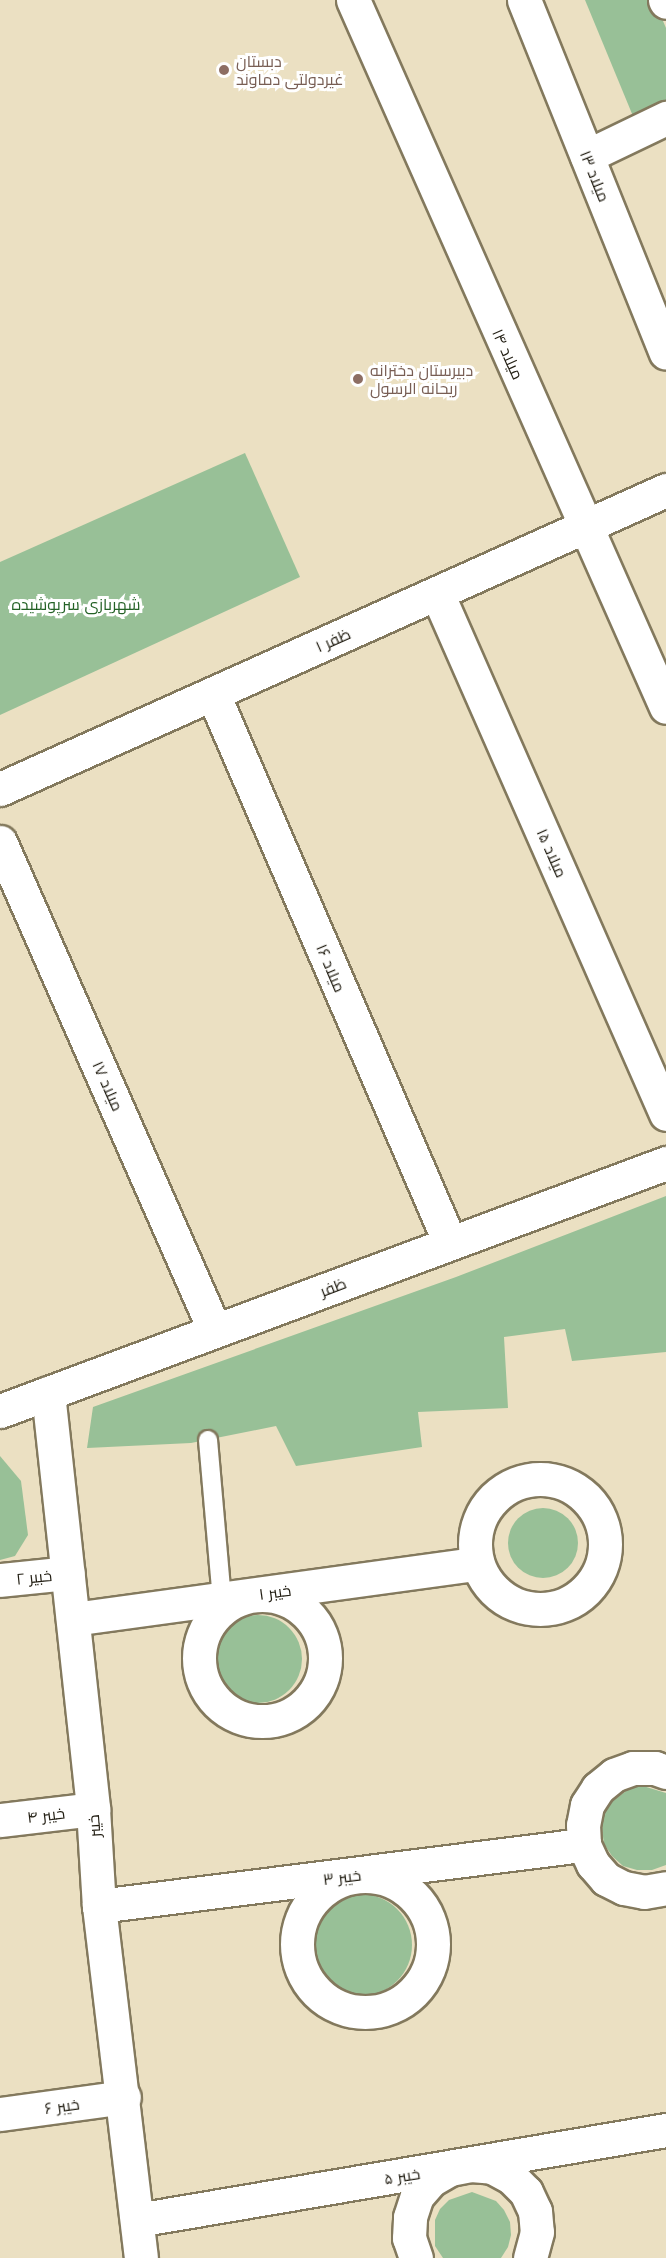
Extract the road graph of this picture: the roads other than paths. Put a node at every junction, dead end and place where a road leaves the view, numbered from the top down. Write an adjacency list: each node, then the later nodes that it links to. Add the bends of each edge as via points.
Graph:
1 (353, 0): 7 (street, میلاد ۱۴)
2 (524, 0): 4 (street, میلاد ۱۳)
3 (666, 118): 4 (street)
4 (587, 156): 5 (street, میلاد ۱۳)
5 (666, 353)
6 (666, 490): 7 (street, ظفر ۱)
7 (584, 527): 8 (street, ظفر ۱); 10 (street, میلاد ۱۴)
8 (438, 592): 9 (street, ظفر ۱); 14 (street, میلاد ۱۵)
9 (213, 694): 11 (street, ظفر ۱); 16 (street, میلاد ۱۶)
10 (666, 707)
11 (0, 789)
12 (0, 842): 13 (street, میلاد ۱۷)
13 (8, 883): 17 (street, میلاد ۱۷)
14 (666, 1114)
15 (666, 1163): 16 (street, ظفر)
16 (450, 1243): 17 (street, ظفر)
17 (215, 1331): 18 (street, ظفر)
18 (48, 1393): 19 (street, ظفر); 22 (street, خیبر)
19 (0, 1411)
20 (208, 1440): 24 (lane)
21 (477, 1564): 24 (street, خیبر ۱)
22 (68, 1573): 23 (street, خبیر ۲); 25 (street, خیبر)
23 (0, 1580)
24 (222, 1599): 25 (street, خیبر ۱)
25 (73, 1619): 27 (street, خیبر)
26 (666, 1772): 29 (street, via 633,1768 614,1775 598,1788 587,1805)
27 (93, 1809): 28 (street, خیبر ۴); 32 (street, خیبر)
28 (0, 1820)
29 (584, 1845): 30 (street, خیبر ۳); 31 (street, via 606,1879 644,1892)
30 (352, 1876): 30 (street, via 326,1887 310,1902 300,1921 296,1942 299,1964 309,1983 325,1999 346,2009 369,2012 392,2007 411,1994 426,1975 433,1953 432,1930 423,1908 408,1890 389,1879); 32 (street, خیبر ۳)
31 (666, 1888)
32 (99, 1905): 33 (street, خیبر)
33 (123, 2097): 34 (street, خیبر ۶); 37 (street, خیبر)
34 (0, 2114)
35 (666, 2130): 36 (street, خیبر ۵)
36 (471, 2165): 37 (street, خیبر ۵); 39 (street, via 450,2169 431,2180 417,2196 409,2238); 40 (street, via 492,2167 511,2177 526,2192 535,2211 537,2232)
37 (137, 2220): 38 (street, خیبر)
38 (141, 2258)
39 (416, 2258)
40 (530, 2258)

